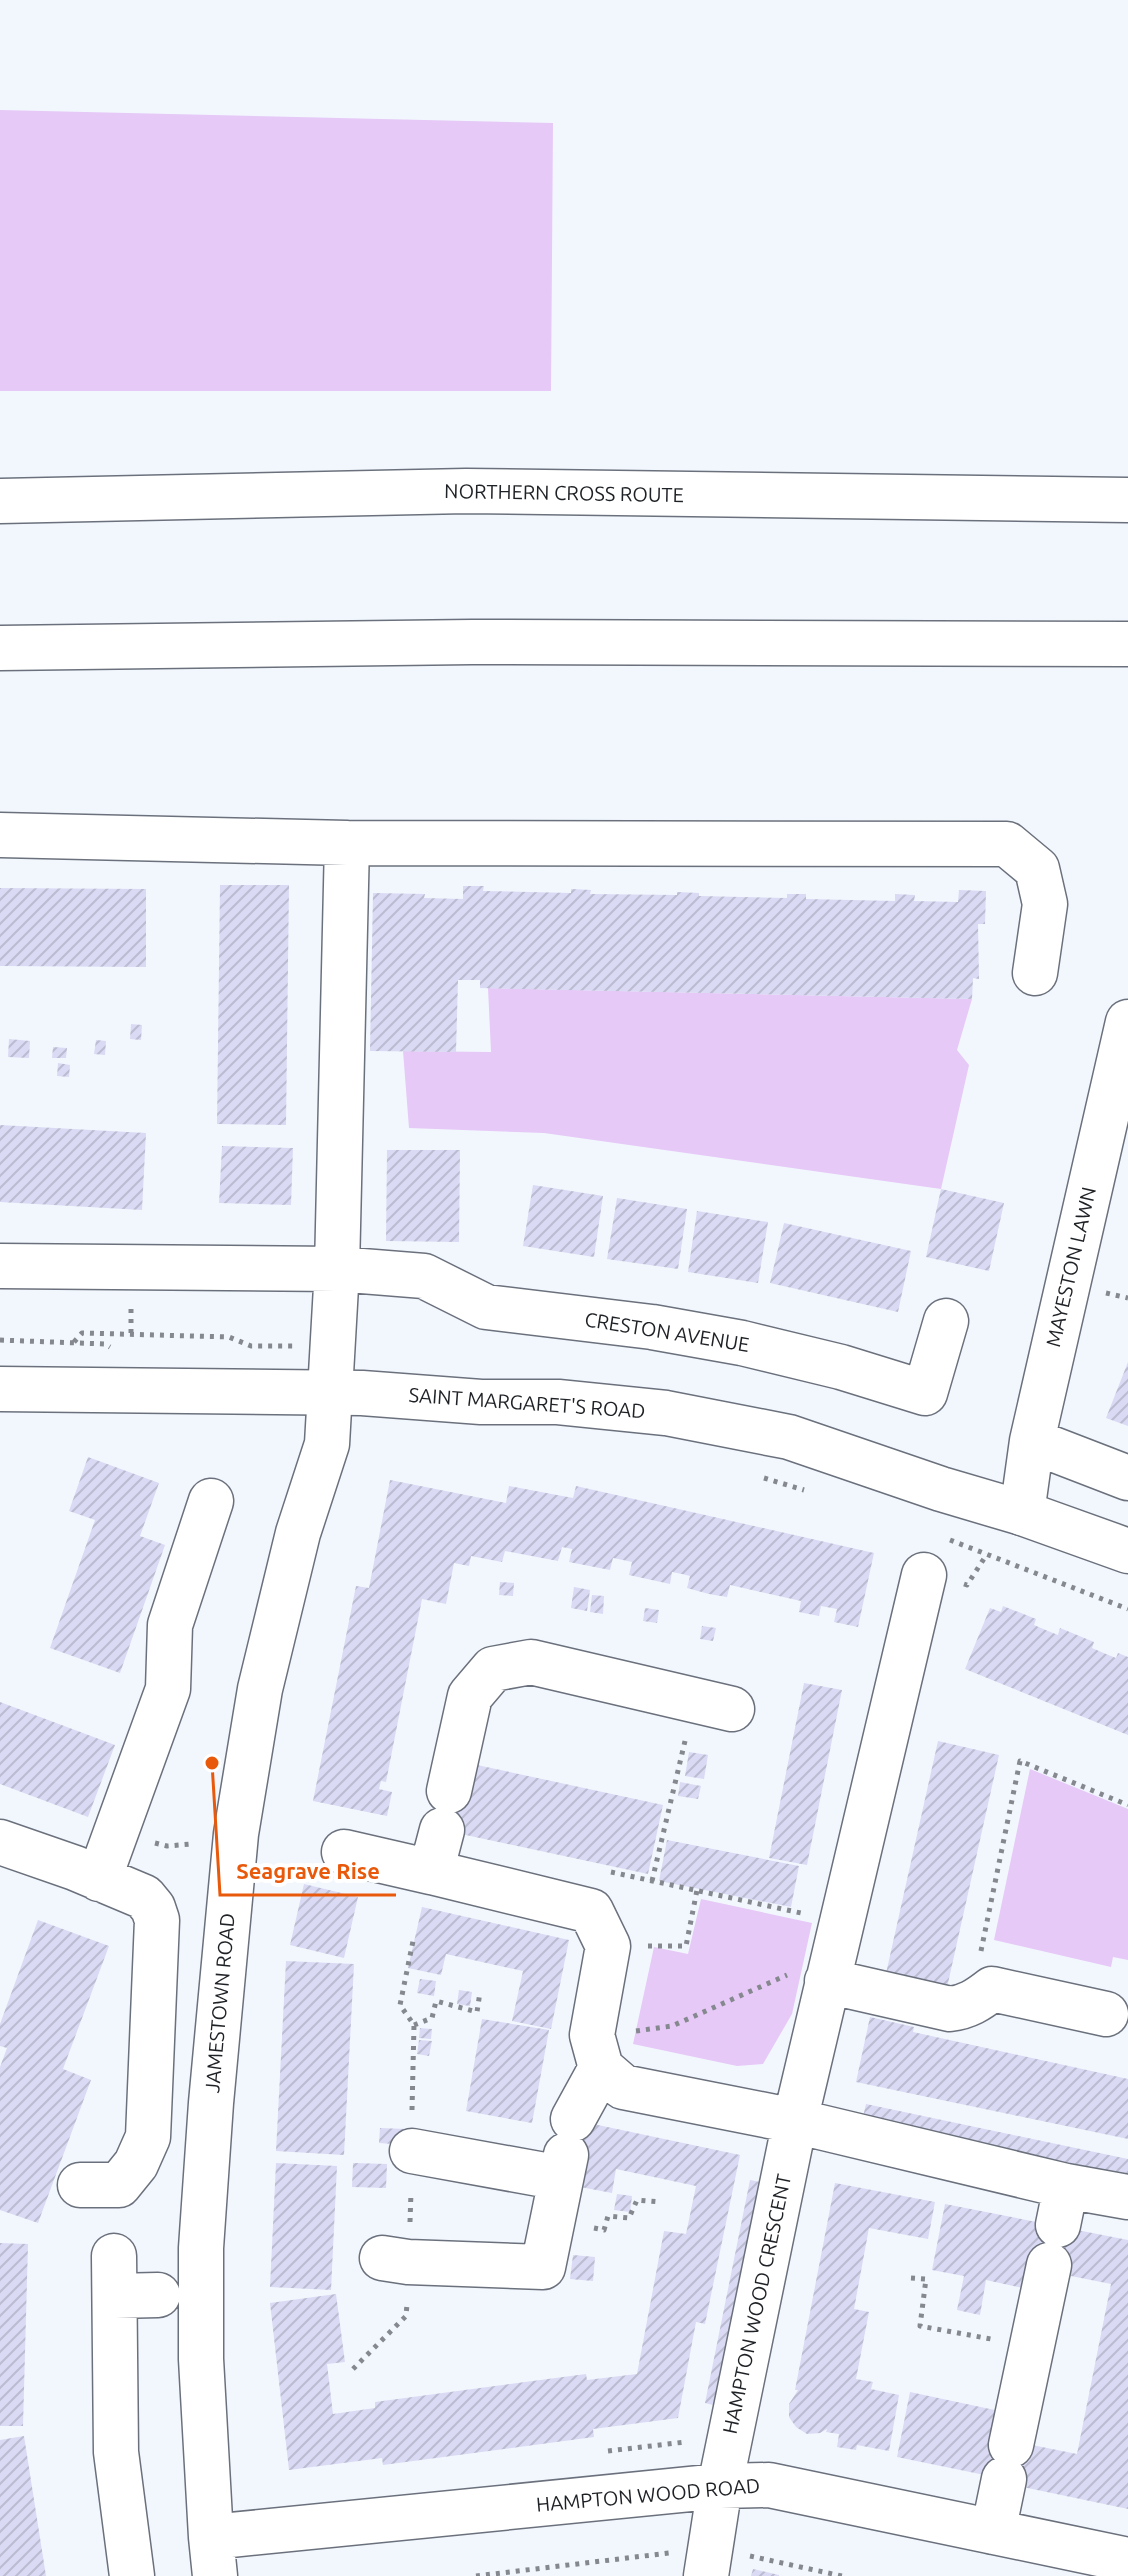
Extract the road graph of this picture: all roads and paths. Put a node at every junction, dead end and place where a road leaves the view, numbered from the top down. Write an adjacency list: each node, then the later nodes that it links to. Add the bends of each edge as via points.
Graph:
1 (1128, 500): 2 (main road, NORTHERN CROSS ROUTE, via 466,491)
2 (0, 501)
3 (1128, 644): 4 (main road, via 472,642)
4 (0, 648)
5 (0, 835): 6 (main road)
6 (347, 843): 7 (main road, via 1007,844 1037,869 1045,904); 10 (main road, JAMESTOWN ROAD)
7 (1035, 973)
8 (1128, 1022): 18 (main road, MAYESTON LAWN)
9 (0, 1266): 10 (main road)
10 (337, 1269): 11 (main road, CRESTON AVENUE, via 424,1276 486,1307 742,1343 925,1393); 15 (main road, JAMESTOWN ROAD)
11 (946, 1321)
12 (0, 1340): 13 (path)
13 (73, 1343): 14 (path); 15 (path, via 82,1333 119,1333 229,1337 251,1346)
14 (105, 1344)
15 (332, 1345): 17 (main road, JAMESTOWN ROAD)
16 (0, 1389): 17 (main road, SAINT MARGARET'S ROAD)
17 (329, 1392): 23 (main road, SAINT MARGARET'S ROAD, via 558,1402 666,1413 789,1437); 29 (main road, JAMESTOWN ROAD, via 327,1444 298,1533 260,1689)
18 (1032, 1441): 20 (main road); 23 (main road, MAYESTON LAWN)
19 (757, 1476): 21 (path)
20 (1128, 1478)
21 (816, 1494)
22 (211, 1501): 30 (main road, via 170,1625 168,1689)
23 (1022, 1513): 24 (main road, SAINT MARGARET'S ROAD)
24 (1128, 1551)
25 (934, 1556): 26 (path); 38 (main road, HAMPTON WOOD CRESCENT)
26 (1128, 1609)
27 (713, 1705): 34 (main road, via 531,1662 493,1669 470,1696); 36 (path)
28 (1128, 1805): 41 (path, via 1020,1761 978,1969)
29 (236, 1834): 30 (path, via 176,1846); 59 (main road, JAMESTOWN ROAD, via 201,2248 201,2359)
30 (115, 1835): 35 (main road)
31 (0, 1842): 35 (main road)
32 (344, 1852): 34 (main road)
33 (609, 1871): 36 (path)
34 (431, 1872): 39 (main road, via 591,1911)
35 (99, 1879): 49 (main road, via 144,1897 157,1920 148,2137 119,2185)
36 (652, 1881): 37 (path)
37 (697, 1890): 38 (path); 39 (path, via 686,1946)
38 (841, 1922): 40 (main road, HAMPTON WOOD CRESCENT)
39 (608, 1946): 45 (main road)
40 (827, 1981): 41 (main road, via 950,2009 978,2001); 45 (path, via 787,1974 672,2026 628,2033); 46 (main road, HAMPTON WOOD CRESCENT)
41 (992, 1989): 43 (main road)
42 (480, 1992): 44 (path, via 477,2012 436,2001 432,2018)
43 (1106, 2014)
44 (414, 2025)
45 (596, 2051): 46 (main road, via 623,2087); 48 (main road)
46 (795, 2121): 52 (main road); 57 (main road, HAMPTON WOOD CRESCENT)
47 (412, 2151): 48 (main road)
48 (563, 2168): 51 (path, via 604,2230 608,2216 629,2218 637,2200); 53 (main road, via 543,2267)
49 (80, 2185)
50 (1128, 2197): 52 (main road)
51 (660, 2202)
52 (1058, 2226): 56 (main road)
53 (382, 2258)
54 (911, 2278): 56 (path, via 926,2279 920,2326)
55 (158, 2295): 62 (main road, via 115,2276 116,2452)
56 (1032, 2347): 58 (main road)
57 (720, 2486): 58 (main road, HAMPTON WOOD ROAD, via 769,2485); 59 (main road, HAMPTON WOOD ROAD); 61 (main road, HAMPTON WOOD CRESCENT)
58 (993, 2532): 60 (main road, HAMPTON WOOD ROAD)
59 (213, 2556)
60 (1128, 2560)
61 (708, 2562): 63 (path); 64 (path)
62 (132, 2576)
63 (476, 2576)
64 (842, 2576)

